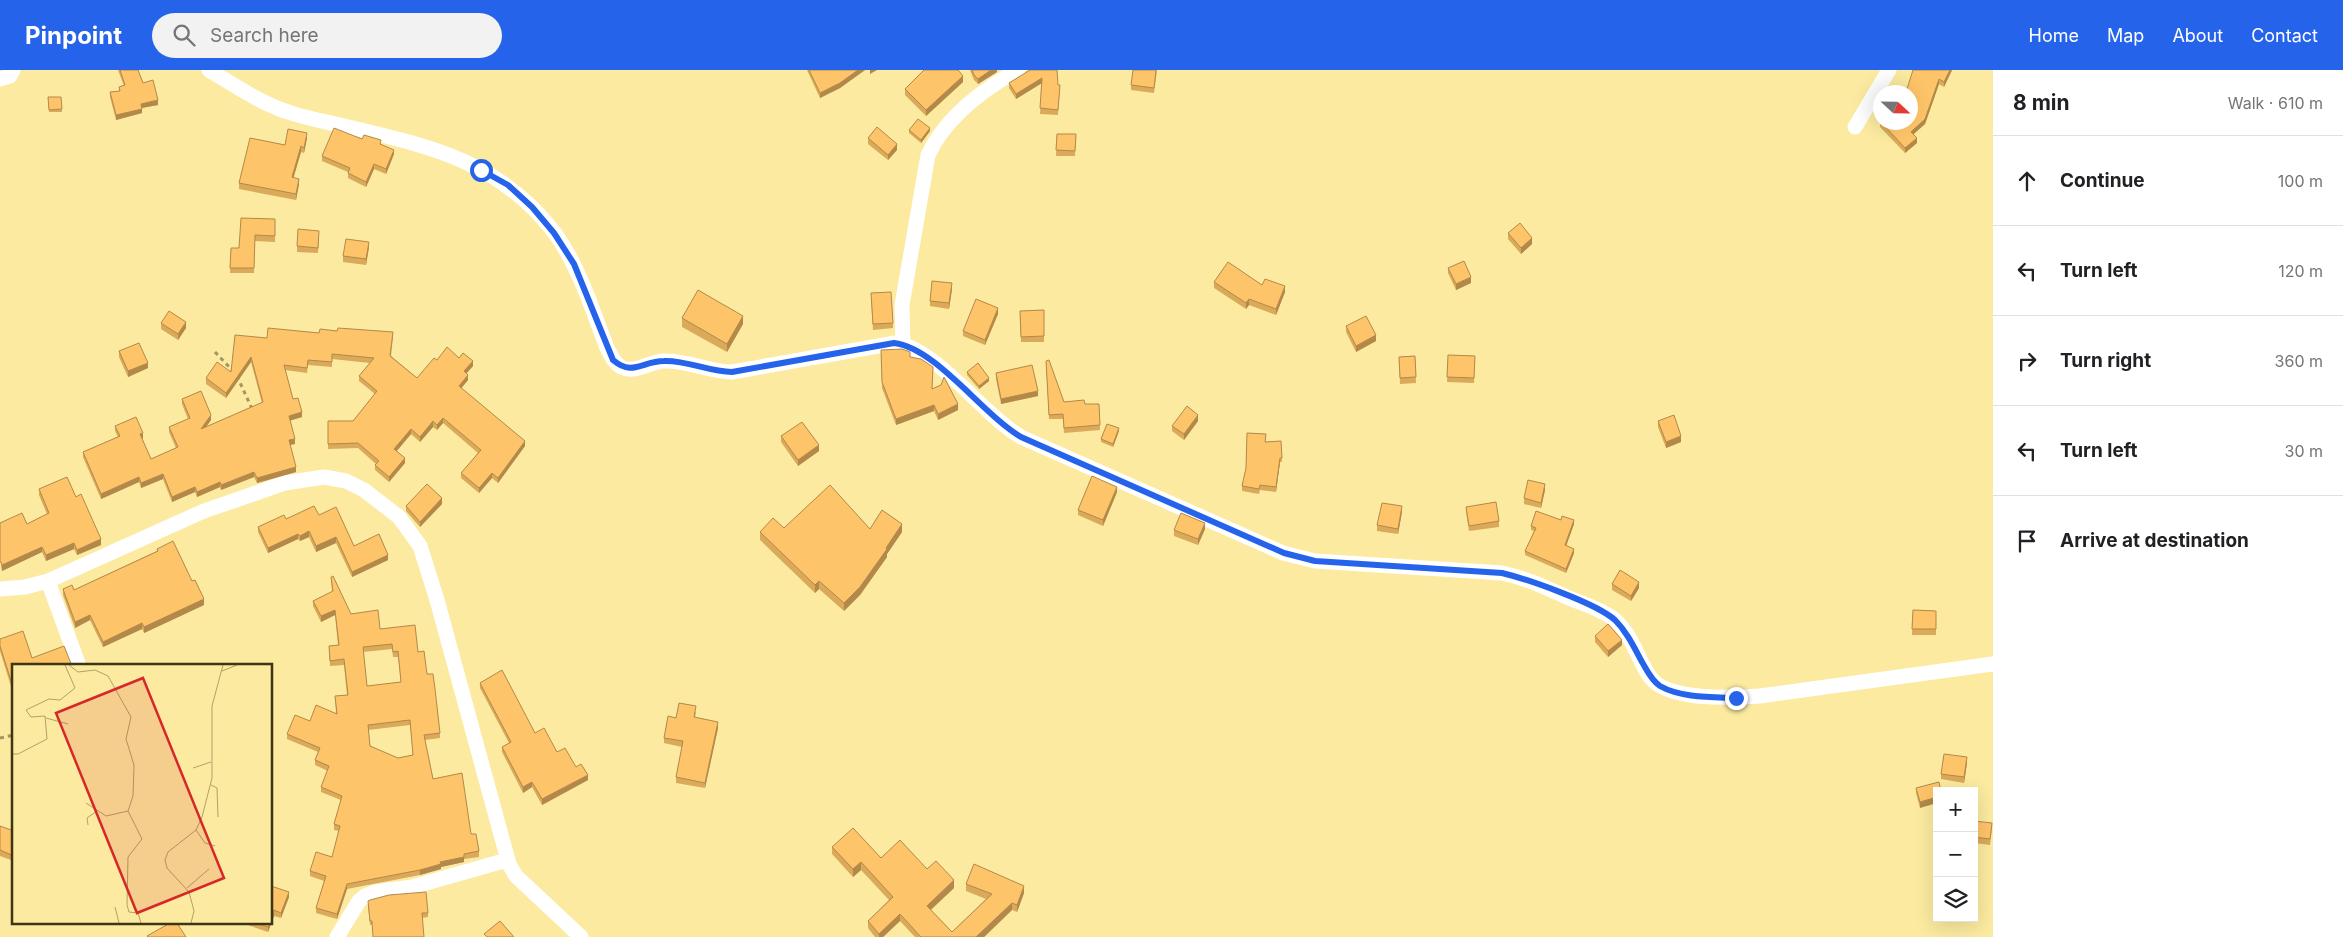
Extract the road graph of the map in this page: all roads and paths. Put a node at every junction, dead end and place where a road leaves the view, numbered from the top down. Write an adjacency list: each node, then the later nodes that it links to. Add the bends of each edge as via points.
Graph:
1 (13, 70): 5 (street, via 10,76)
2 (208, 70): 7 (street, via 276,108 448,153 508,185 543,220 569,256 607,348 621,367 630,369 667,361 717,372 732,372)
3 (1889, 70): 6 (street)
4 (1012, 71): 7 (street, via 960,110 936,137 928,154 902,305)
5 (0, 79)
6 (1855, 127)
7 (903, 344): 13 (street, via 926,355 995,419 1021,437 1284,553 1315,561 1502,573 1524,578 1594,607 1614,620 1634,644 1652,678 1661,686 1678,691 1701,696 1760,696)
8 (215, 352): 9 (path, via 240,380)
9 (253, 412)
10 (48, 580): 11 (street, via 25,587); 12 (street); 14 (street, via 204,511 285,483 324,477 346,481 364,490 399,518 420,546 453,655)
11 (0, 589)
12 (78, 664)
13 (1993, 664)
14 (507, 860): 15 (street, via 366,896 359,901); 16 (street, via 516,876)
15 (337, 937)
16 (581, 937)

